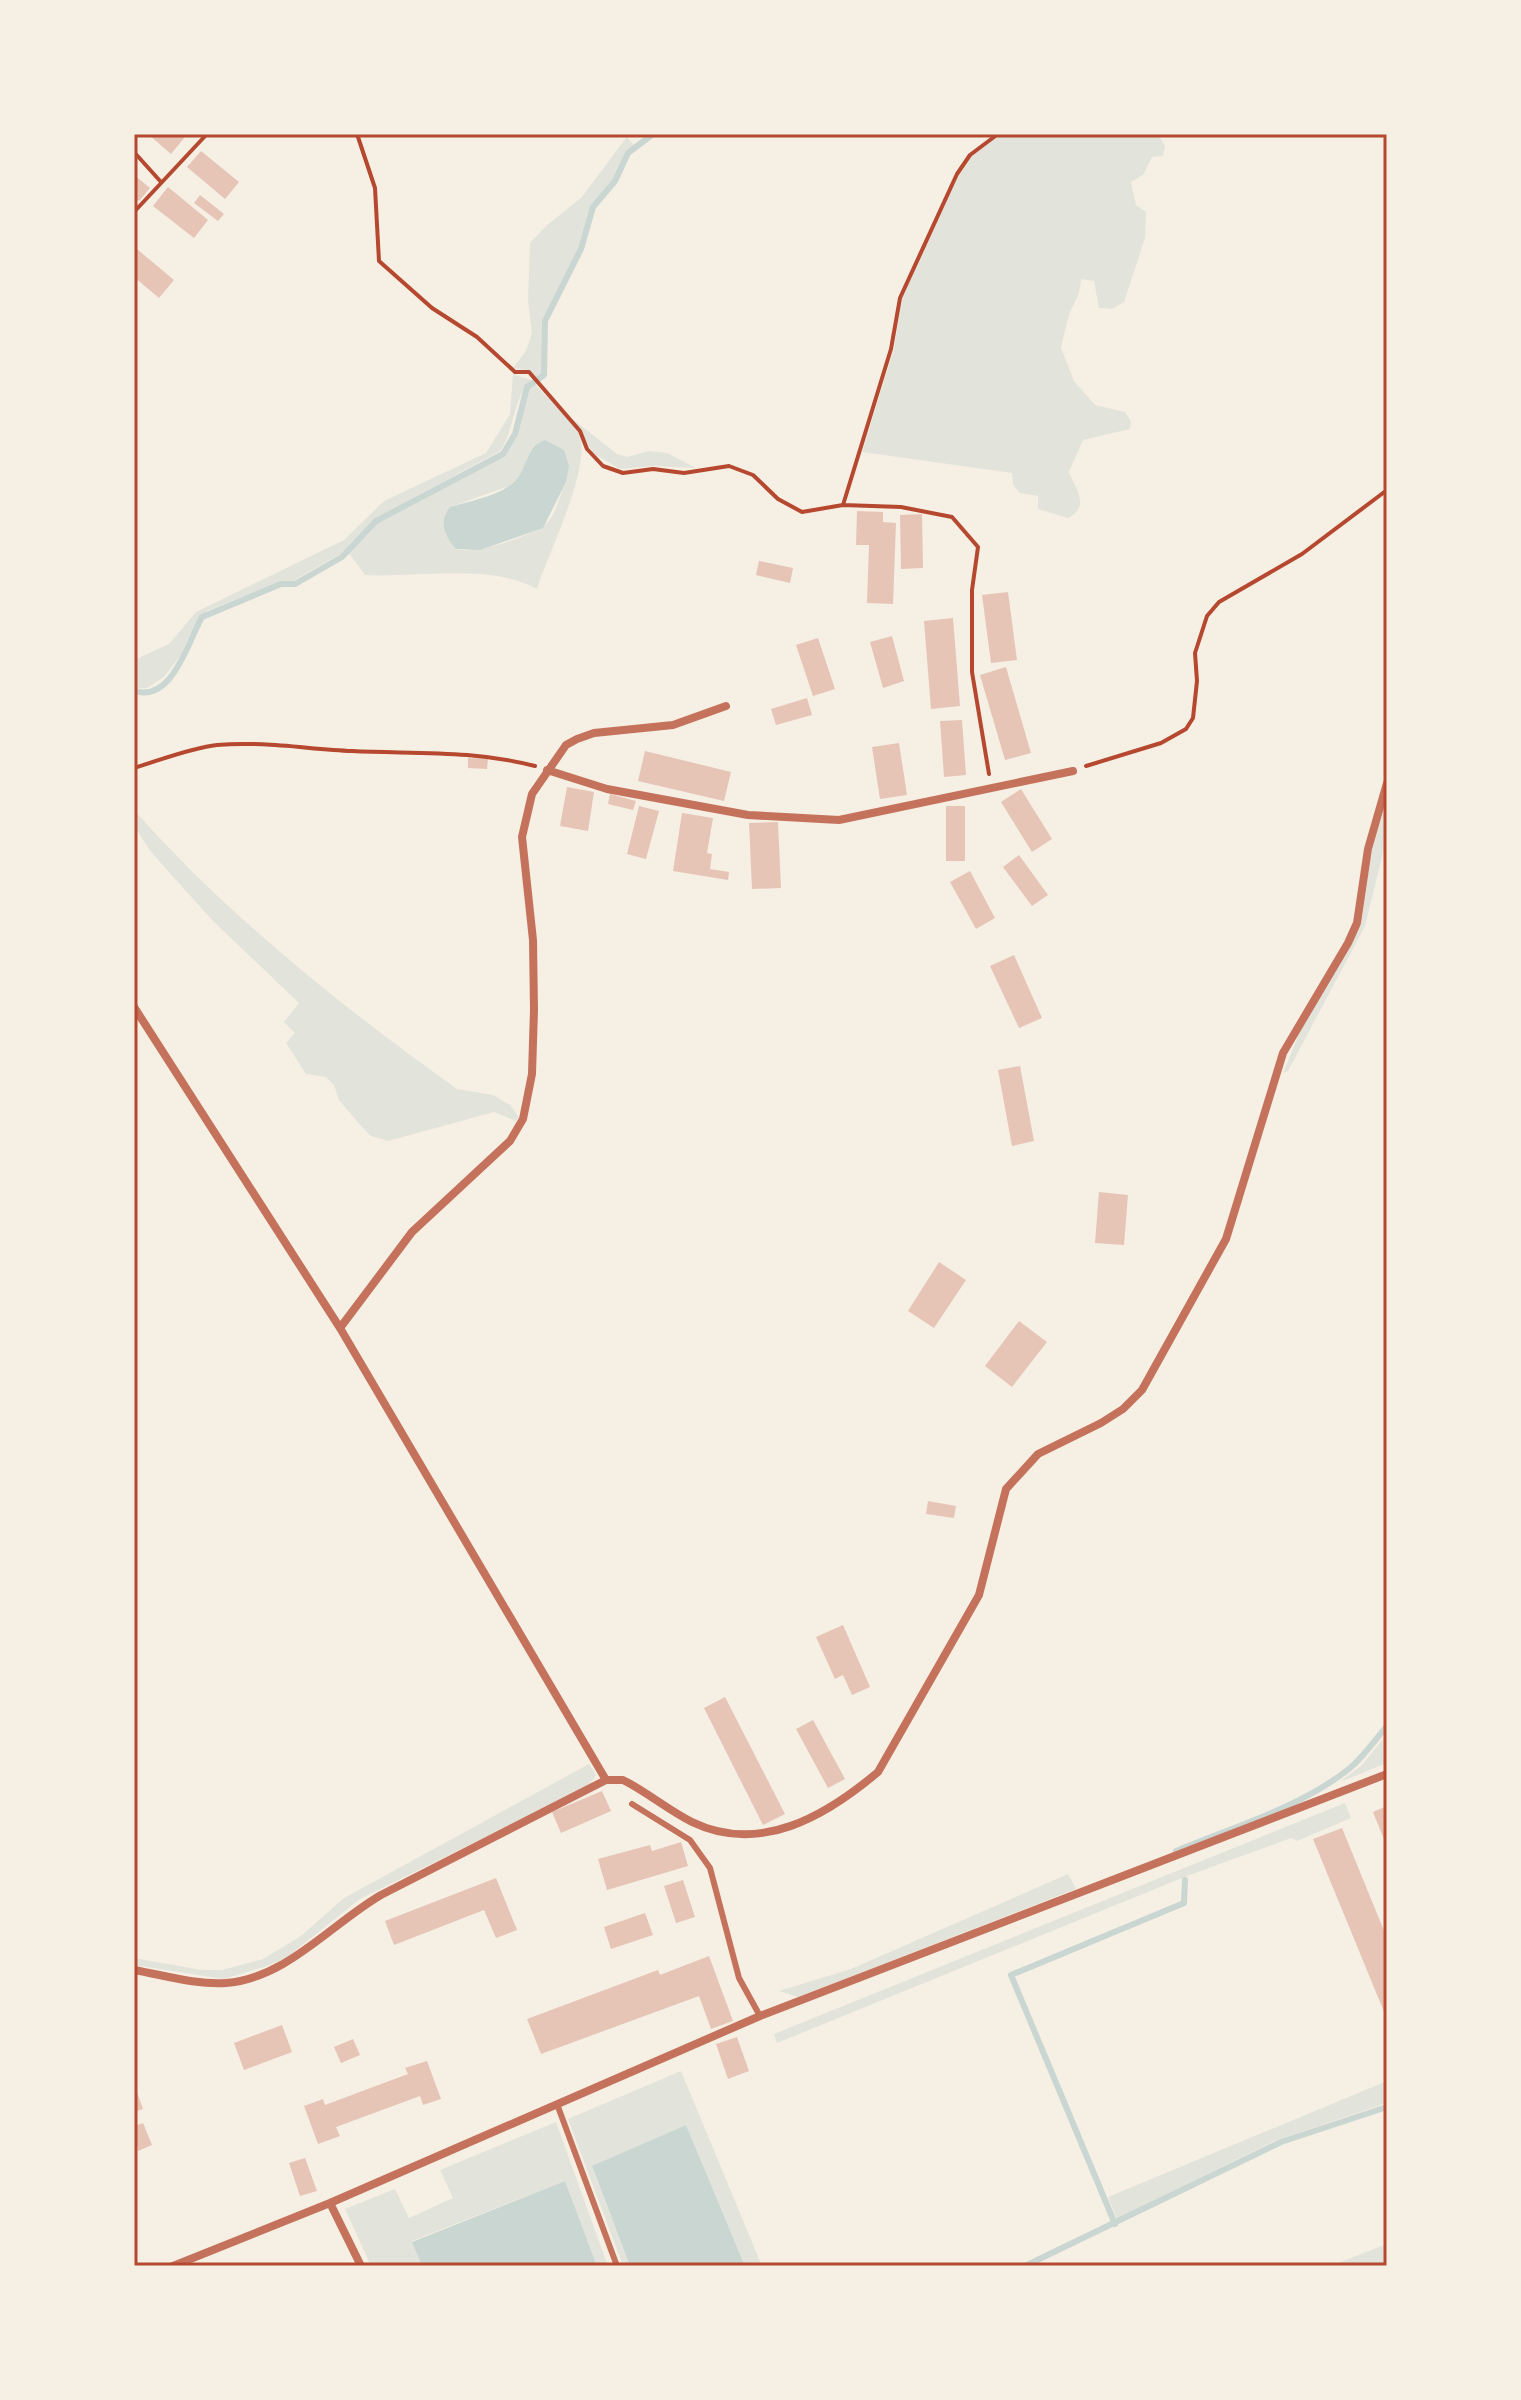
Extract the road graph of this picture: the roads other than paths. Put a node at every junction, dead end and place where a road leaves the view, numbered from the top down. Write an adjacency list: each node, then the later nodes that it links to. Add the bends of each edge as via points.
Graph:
1 (726, 706): 2 (street, via 673,725 594,733 566,745)
2 (547, 770): 3 (street, via 607,789 748,815 839,820); 6 (street, via 532,794 522,837 534,982 532,1074 523,1119 510,1141 412,1232)
3 (1073, 771)
4 (1387, 783): 8 (street, via 1368,849 1357,923 1283,1053 1226,1239 1142,1390 1101,1423 1038,1454 1006,1489 979,1595 878,1772 796,1825 754,1836 714,1831 623,1780)
5 (134, 1007): 6 (street)
6 (340, 1328): 8 (street)
7 (1387, 1774): 11 (street)
8 (606, 1780): 10 (street, via 361,1907 276,1967 226,1983)
9 (632, 1804): 11 (lane, via 690,1840 701,1853 722,1902 739,1978)
10 (134, 1970)
11 (760, 2016): 12 (street)
12 (557, 2104): 13 (street); 16 (lane)
13 (330, 2203): 14 (street); 15 (street)
14 (173, 2266)
15 (361, 2266)
16 (617, 2266)

